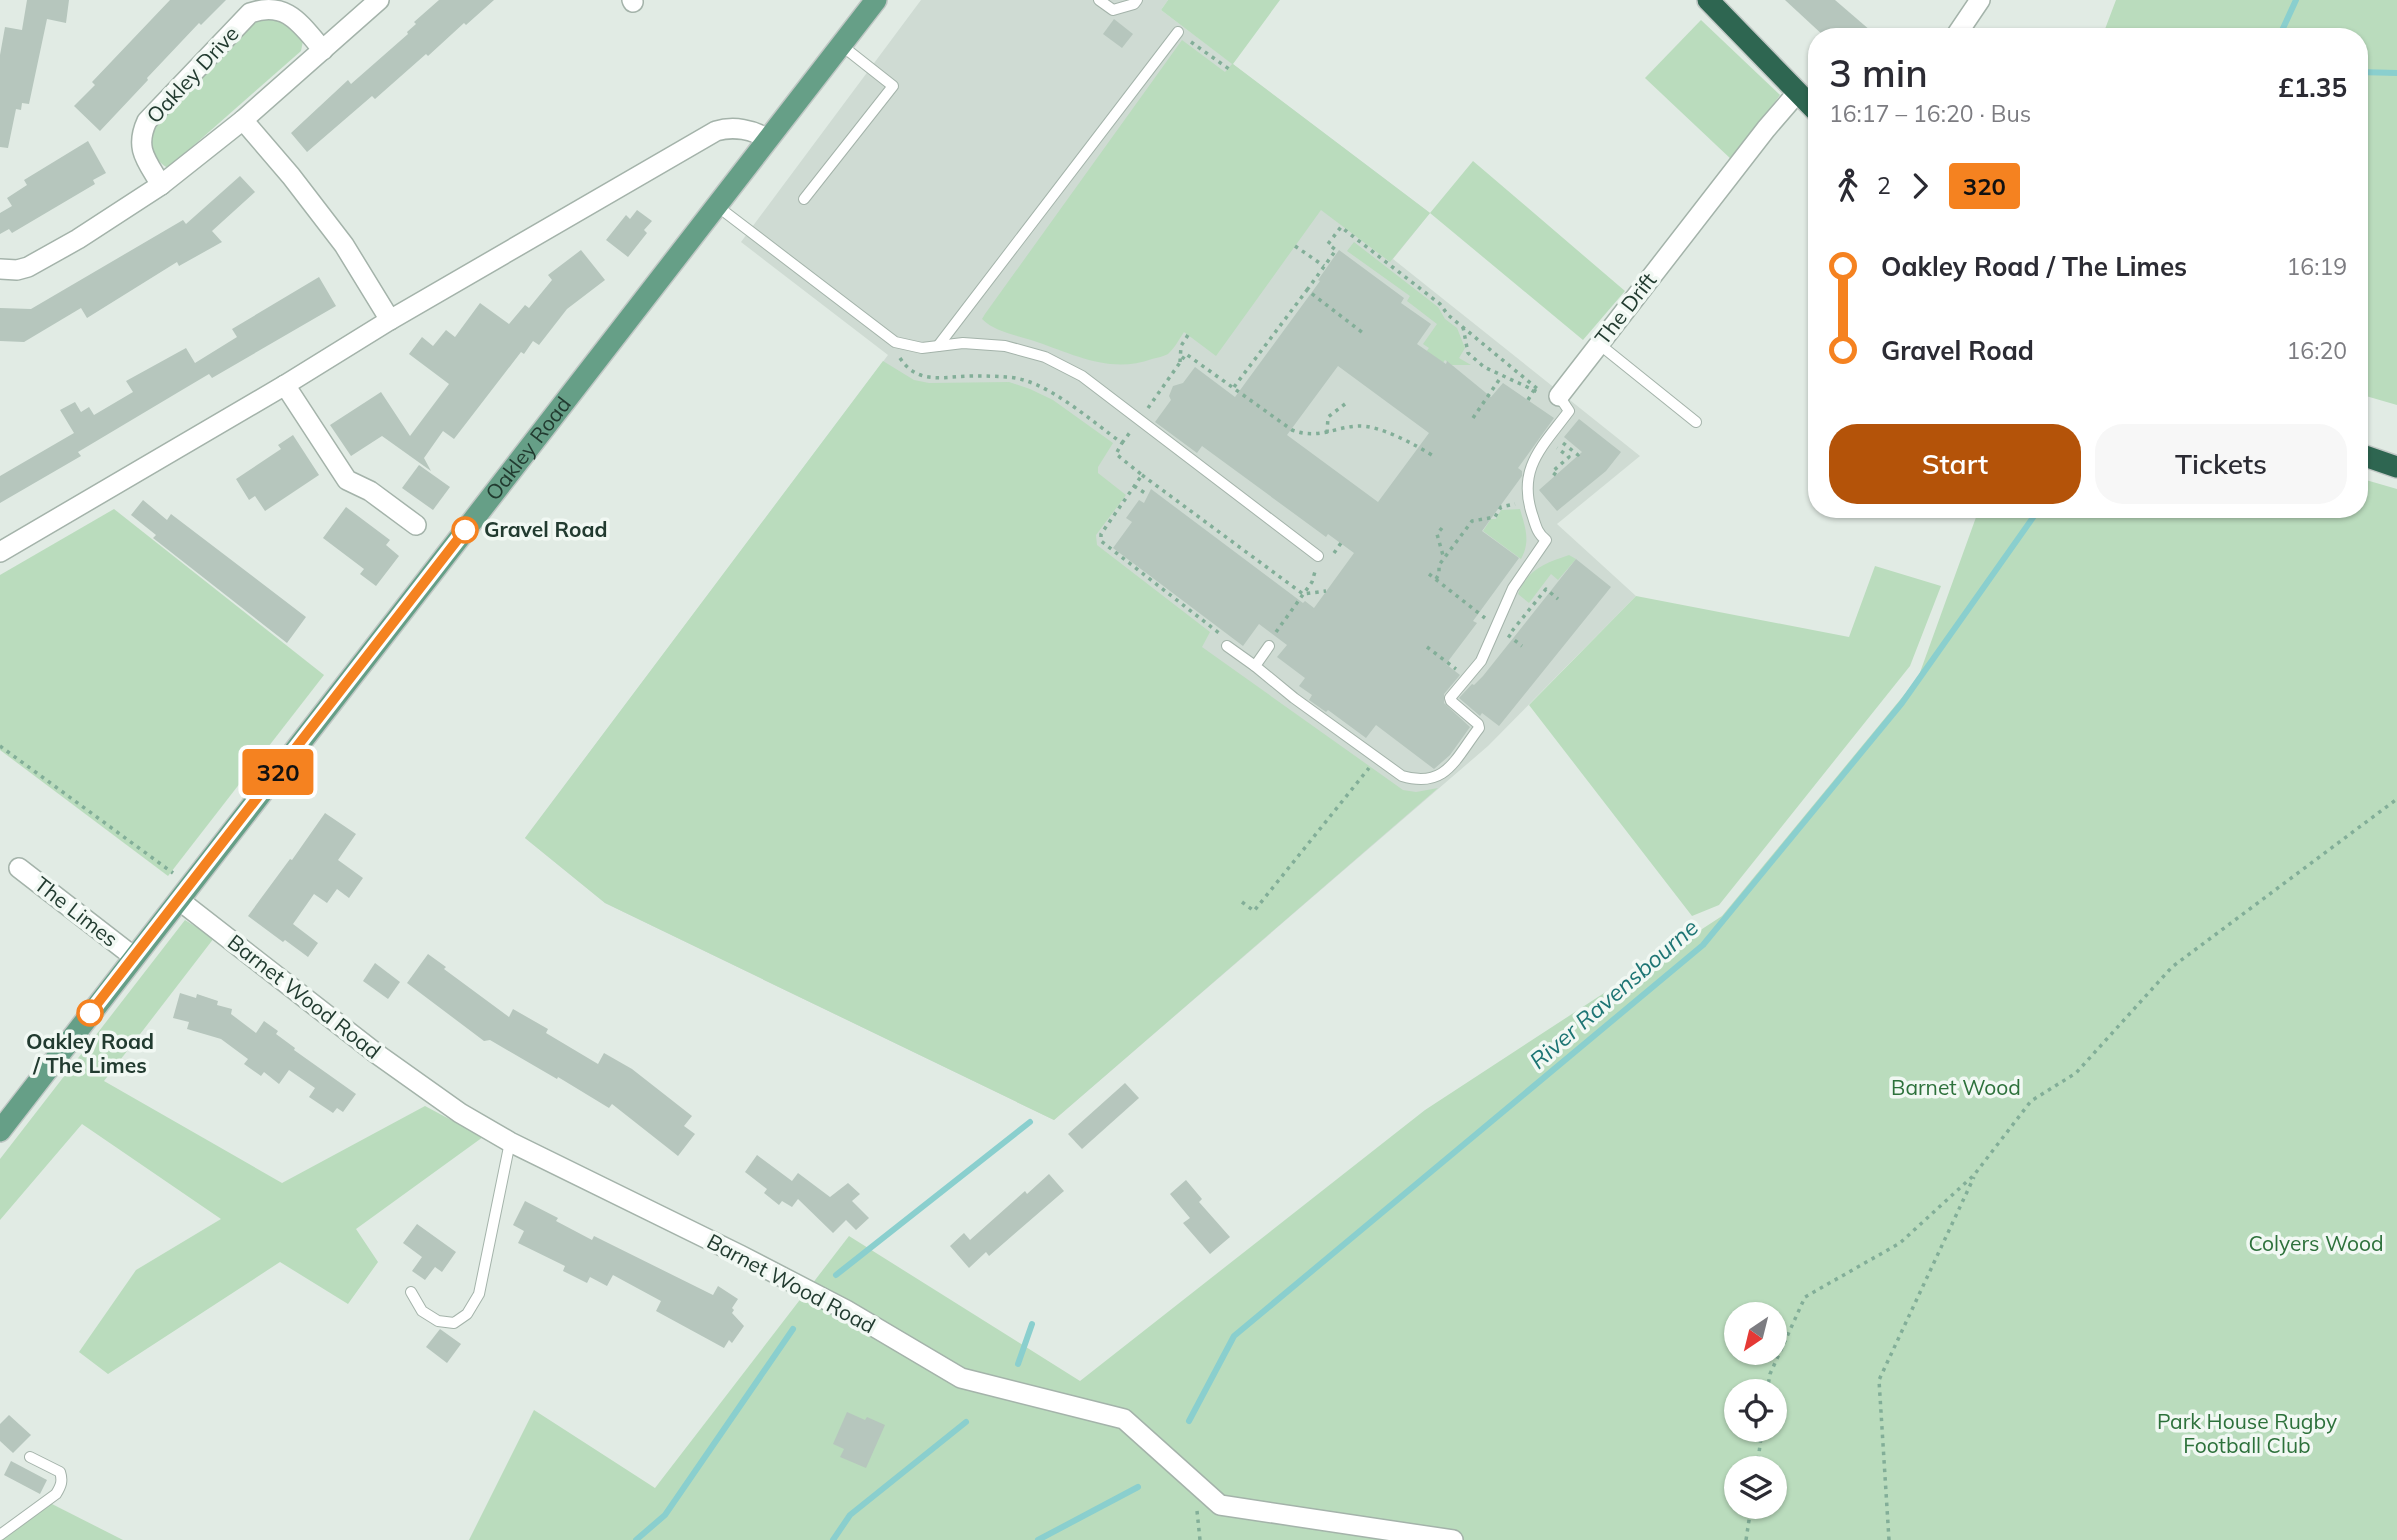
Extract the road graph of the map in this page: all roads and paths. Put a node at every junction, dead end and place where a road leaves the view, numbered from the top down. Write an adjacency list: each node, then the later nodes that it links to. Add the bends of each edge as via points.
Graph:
1 (379, 0): 10 (street)
2 (876, 0): 9 (main road, Oakley Road)
3 (1099, 0): 4 (lane, via 1113,10)
4 (1137, 0)
5 (1972, 3): 7 (street)
6 (1719, 4): 12 (highway)
7 (1960, 28)
8 (1178, 32): 11 (path); 28 (lane)
9 (841, 45): 15 (main road, Oakley Road); 17 (lane, via 893,86)
10 (323, 50): 14 (street); 16 (street, Oakley Drive, via 288,10 263,6 250,13 147,121 141,152)
11 (1228, 69)
12 (1797, 93): 13 (highway); 27 (street, The Drift)
13 (1808, 103)
14 (243, 120): 16 (street); 23 (street, via 344,245)
15 (768, 140): 18 (main road, Oakley Road); 23 (street, via 758,132 716,131)
16 (161, 185): 21 (street, via 28,267)
17 (804, 198)
18 (716, 206): 28 (lane, via 895,342); 77 (main road, Oakley Road)
19 (1295, 246): 20 (path)
20 (1324, 265): 22 (path); 24 (path, via 1336,250 1328,244 1341,227)
21 (0, 269)
22 (1307, 290): 25 (path); 33 (path)
23 (390, 320): 32 (street)
24 (1463, 327): 31 (path, via 1468,353); 34 (path)
25 (1363, 333)
26 (1188, 335): 30 (path, via 1181,346)
27 (1599, 344): 35 (street, The Drift); 40 (lane)
28 (938, 346): 39 (lane, via 1005,346 1045,357 1082,376)
29 (895, 351): 44 (path, via 907,369 937,379 1006,377 1032,384 1057,396)
30 (1180, 363): 33 (path, via 1186,354); 39 (path)
31 (1501, 377): 34 (path); 38 (path)
32 (285, 385): 54 (street, via 347,480 370,491); 56 (street)
33 (1234, 387): 41 (path, via 1300,433)
34 (1535, 389): 36 (path)
35 (1559, 396): 42 (lane, The Drift, via 1569,411)
36 (1528, 400)
37 (1345, 404): 41 (path, via 1328,417)
38 (1473, 418)
39 (1140, 420): 44 (path); 57 (lane)
40 (1696, 422)
41 (1327, 433): 46 (path, via 1361,426 1405,440)
42 (1548, 440): 50 (path, via 1569,457 1552,471); 53 (lane, The Drift, via 1531,464)
43 (1562, 442): 45 (path, via 1578,455)
44 (1122, 443): 49 (path, via 1116,454)
45 (1581, 451)
46 (1435, 457)
47 (2368, 457): 48 (highway)
48 (2397, 467)
49 (1142, 475): 51 (path); 63 (path)
50 (1556, 475)
51 (1135, 486): 52 (path); 67 (path, via 1101,534 1101,541 1224,636)
52 (1148, 495)
53 (1527, 501): 58 (path, via 1501,507 1494,517 1472,521); 65 (lane, The Drift, via 1539,536 1546,540 1513,588)
54 (415, 525)
55 (1442, 528): 58 (path, via 1437,534)
56 (0, 552)
57 (1318, 556): 63 (path, via 1312,582)
58 (1446, 556): 59 (path); 61 (path)
59 (1452, 558)
60 (1429, 574): 61 (path)
61 (1436, 579): 65 (path)
62 (1326, 591): 63 (path)
63 (1303, 594): 68 (path)
64 (1558, 599): 66 (path, via 1546,589)
65 (1496, 626): 66 (path); 72 (lane, via 1481,661)
66 (1508, 636): 69 (path)
67 (1227, 646): 71 (lane)
68 (1269, 646): 71 (lane)
69 (1522, 646)
70 (1427, 647): 72 (path)
71 (1255, 666): 74 (lane)
72 (1467, 678): 74 (lane, via 1450,698 1479,728 1444,774 1418,781)
73 (0, 746): 77 (path)
74 (1377, 758): 78 (path, via 1254,911)
75 (2397, 799): 82 (path, via 2172,967 2076,1073 2031,1101)
76 (19, 868): 79 (street, The Limes)
77 (184, 892): 79 (main road, Oakley Road); 81 (street, Barnet Wood Road, via 377,1055)
78 (1242, 902)
79 (134, 957): 80 (main road, Oakley Road)
80 (0, 1132)
81 (510, 1142): 83 (lane, via 482,1283 467,1314 454,1322 438,1321 422,1311); 88 (street, Barnet Wood Road, via 835,1304 961,1378 1124,1419 1220,1505)
82 (1975, 1175): 84 (path, via 1900,1243 1805,1297); 90 (path, via 1879,1380)
83 (411, 1292)
84 (1769, 1379)
85 (30, 1457): 87 (lane, via 60,1472 61,1487)
86 (1749, 1519): 89 (path)
87 (0, 1535)
88 (1452, 1540)
89 (1746, 1540)
90 (1889, 1540)

